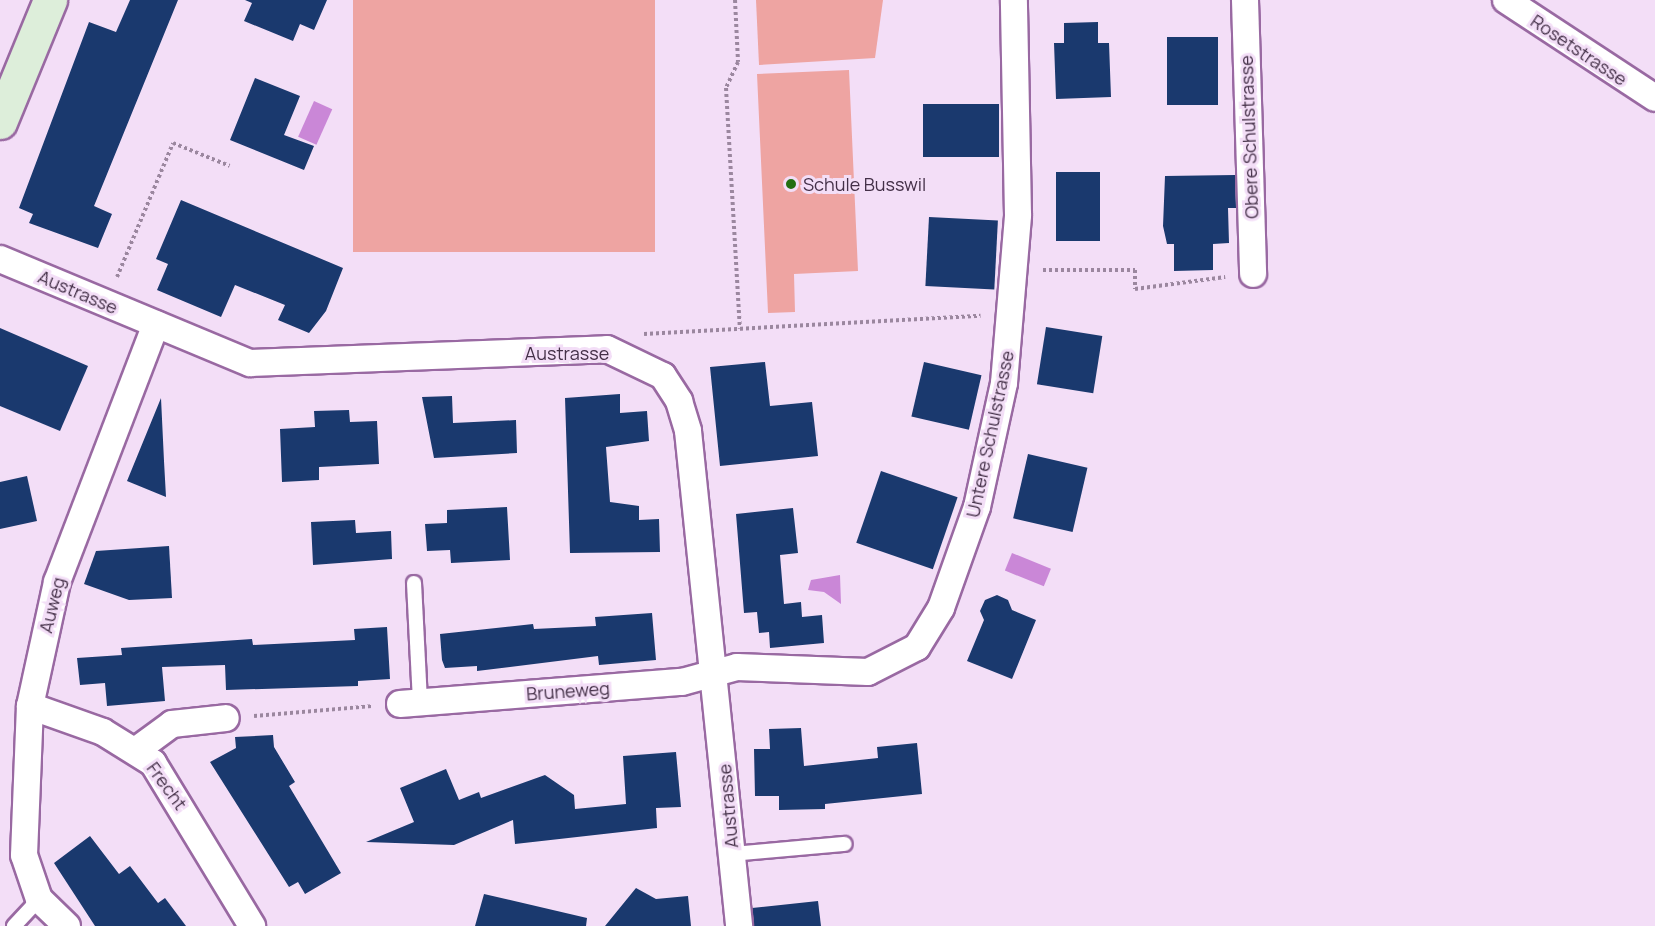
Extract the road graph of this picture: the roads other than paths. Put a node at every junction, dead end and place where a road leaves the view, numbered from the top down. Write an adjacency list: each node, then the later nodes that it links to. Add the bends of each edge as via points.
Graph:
1 (50, 0): 6 (street)
2 (1014, 0): 11 (street, Untere Schulstrasse, via 1018,215 1004,383 977,507 941,608 917,647 868,672 737,667)
3 (1245, 0): 8 (street, Obere Schulstrasse)
4 (1506, 0): 5 (street, Rosetstrasse)
5 (1655, 98)
6 (0, 122)
7 (0, 259): 9 (street, Austrasse)
8 (1243, 275)
9 (156, 324): 11 (street, Austrasse, via 232,357 272,365 607,349 663,376 679,401 688,431); 13 (street, Auweg, via 64,560)
10 (414, 583): 12 (lane)
11 (716, 674): 12 (street, Bruneweg, via 682,682); 17 (street, Austrasse)
12 (410, 703)
13 (30, 706): 15 (street, Frecht); 18 (street, Auweg, via 24,855)
14 (226, 718): 15 (street, via 172,724)
15 (138, 749): 21 (street, Frecht, via 166,778)
16 (845, 844): 17 (lane)
17 (732, 854): 22 (street, Austrasse)
18 (39, 899): 19 (lane); 20 (street, Auweg)
19 (14, 926)
20 (67, 926)
21 (252, 926)
22 (739, 926)

